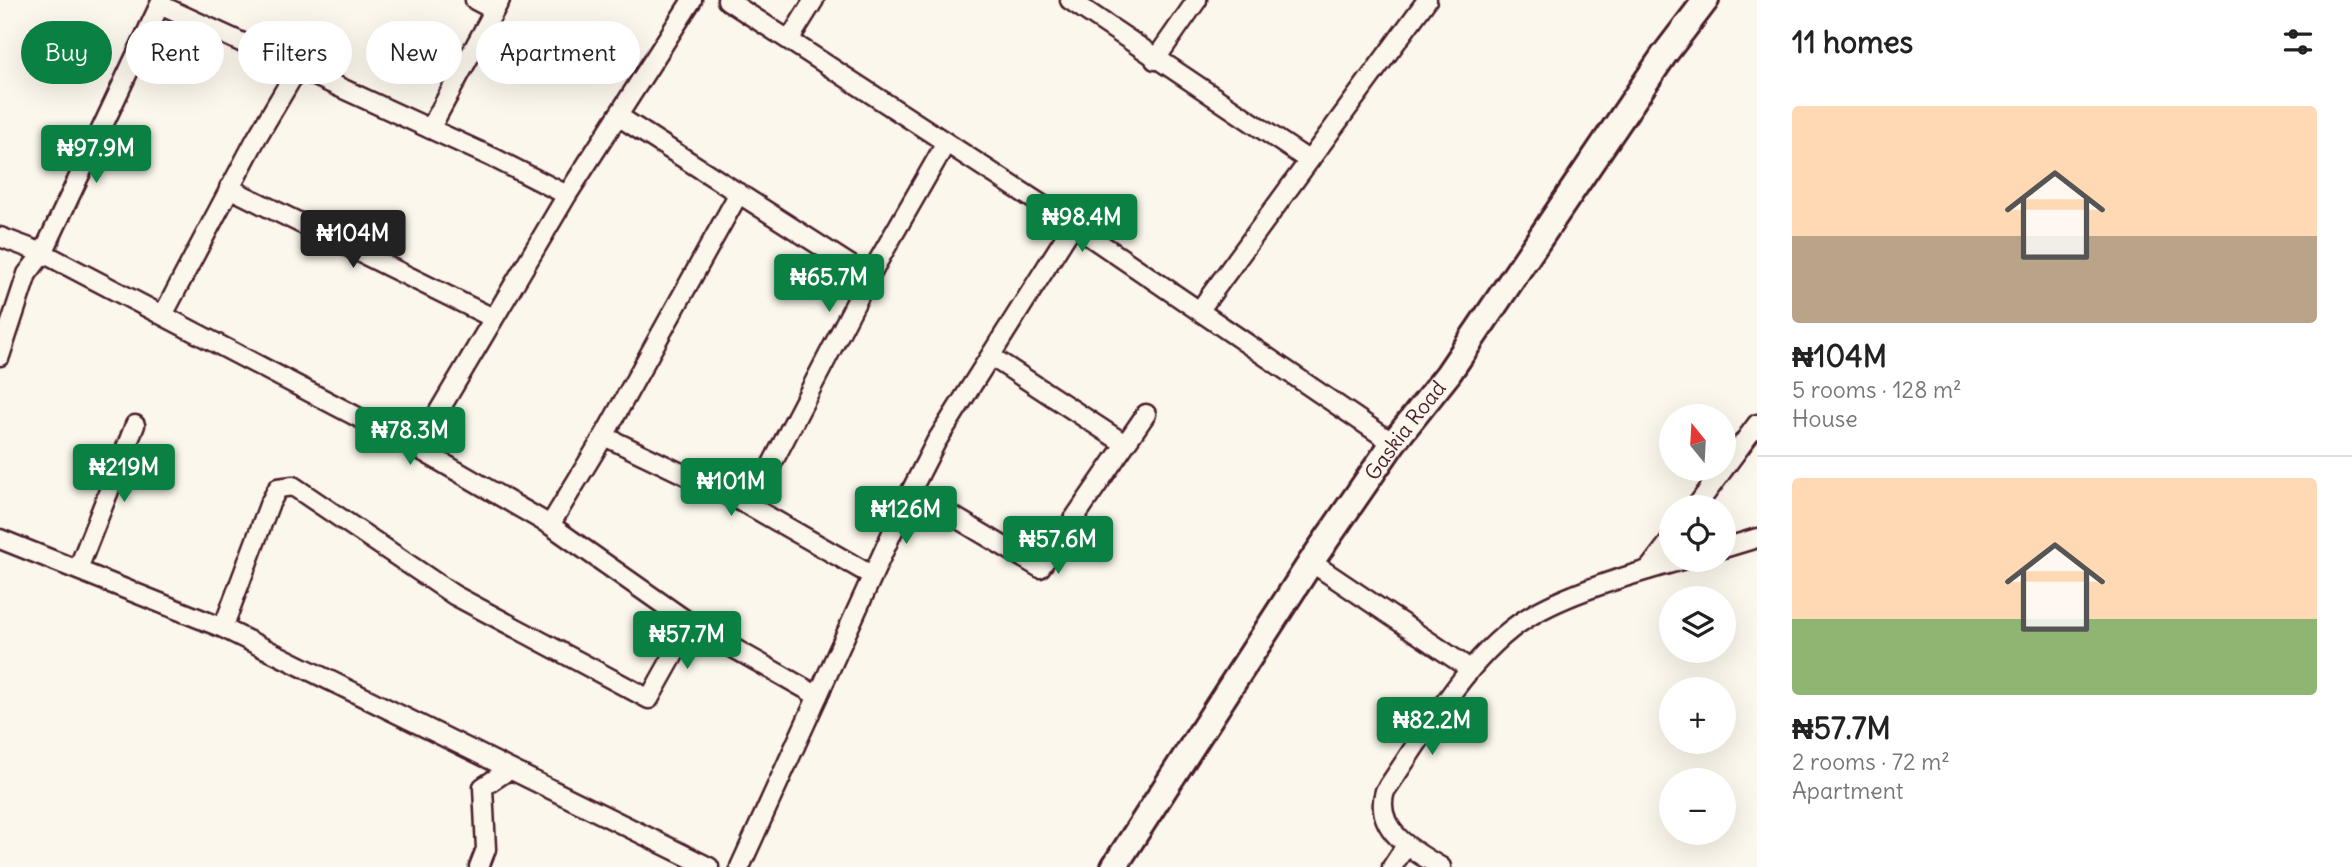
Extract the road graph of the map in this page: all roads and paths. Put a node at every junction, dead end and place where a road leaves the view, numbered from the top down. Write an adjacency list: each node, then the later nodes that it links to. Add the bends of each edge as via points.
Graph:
1 (475, 0): 10 (street)
2 (692, 0): 16 (street)
3 (727, 0): 12 (street)
4 (814, 0): 12 (street)
5 (1070, 0): 13 (street)
6 (1197, 0): 13 (street)
7 (1427, 0): 19 (street)
8 (1706, 0): 36 (main road, Gaskia Road, via 1448,374)
9 (161, 3): 11 (street); 25 (street)
10 (497, 5): 17 (street)
11 (238, 40)
12 (789, 40): 18 (street)
13 (1155, 60): 19 (street)
14 (289, 84): 20 (street)
15 (332, 84): 17 (street)
16 (618, 116): 21 (street); 22 (street)
17 (429, 129): 22 (street)
18 (946, 143): 23 (street); 26 (street)
19 (1308, 160): 27 (street)
20 (229, 188): 28 (street); 29 (street)
21 (739, 193): 26 (street); 35 (street)
22 (566, 195): 29 (street)
23 (1073, 225): 27 (street); 31 (street)
24 (0, 237): 25 (street)
25 (43, 253): 28 (street); 30 (street, via 27,274)
26 (869, 277): 41 (street)
27 (1199, 311): 36 (street)
28 (163, 315): 38 (street)
29 (493, 318): 38 (street)
30 (0, 356)
31 (992, 357): 37 (street); 39 (street, via 936,442)
32 (1146, 414): 37 (street)
33 (1757, 424): 40 (street)
34 (135, 425): 49 (street)
35 (604, 436): 41 (street); 42 (street)
36 (1393, 443): 47 (main road, Gaskia Road)
37 (1125, 444): 39 (street, via 1041,568)
38 (418, 449): 42 (street)
39 (911, 491): 51 (street)
40 (1705, 495)
41 (750, 506): 51 (street)
42 (550, 525): 52 (street)
43 (1757, 538): 45 (street)
44 (0, 539): 49 (street)
45 (1736, 544)
46 (1659, 556): 50 (street)
47 (1311, 562): 54 (street); 61 (main road, Gaskia Road)
48 (1659, 567): 50 (street)
49 (78, 569): 53 (street)
50 (1648, 570): 54 (street, via 1551,604 1524,620)
51 (871, 575): 55 (street)
52 (691, 624): 53 (street, via 649,699 454,595 293,486 278,488 269,505); 55 (street)
53 (223, 628): 56 (street)
54 (1470, 669): 57 (street, via 1385,791 1384,816)
55 (818, 696): 60 (street)
56 (510, 769): 58 (street, via 484,787 486,849); 59 (street)
57 (1405, 847): 62 (street); 63 (street)
58 (479, 867)
59 (709, 867)
60 (740, 867)
61 (1114, 867)
62 (1392, 867)
63 (1441, 867)

